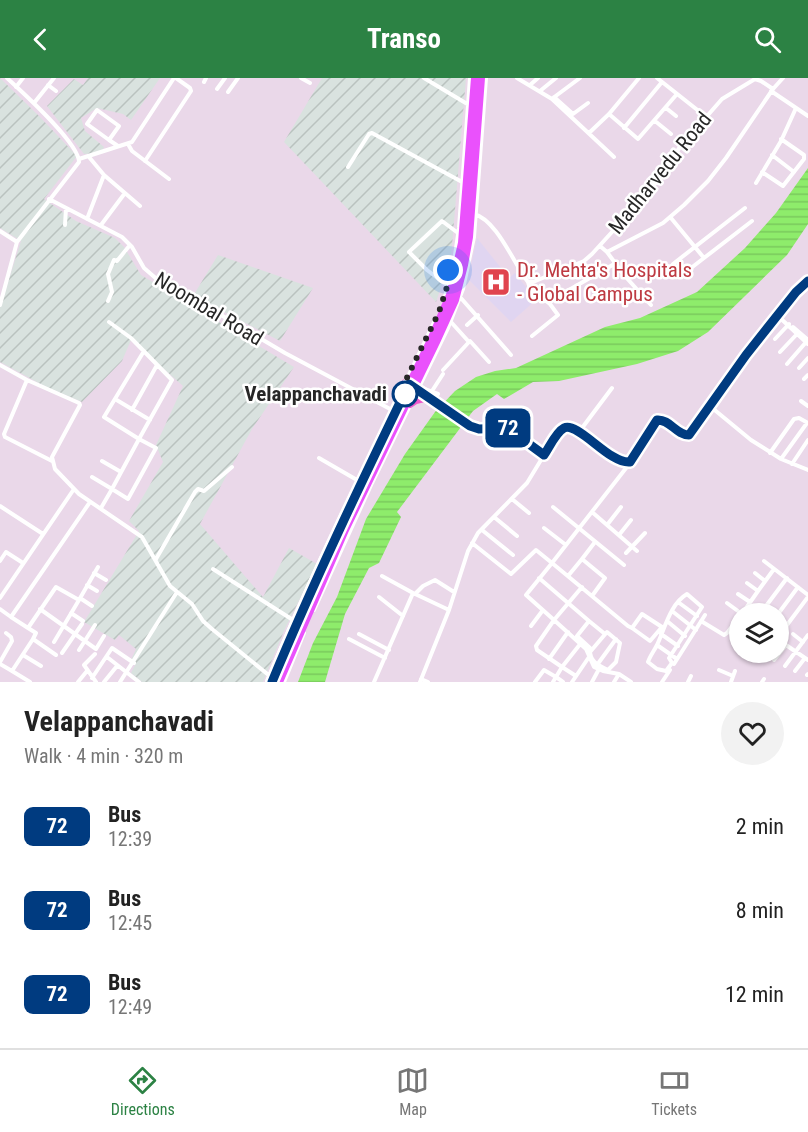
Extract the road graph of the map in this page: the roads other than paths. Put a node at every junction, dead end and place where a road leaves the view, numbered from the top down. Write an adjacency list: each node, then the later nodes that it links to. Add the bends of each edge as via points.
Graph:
1 (7, 78): 23 (street)
2 (23, 78): 23 (street)
3 (54, 78): 21 (street)
4 (175, 78): 47 (street); 53 (street, via 191,91)
5 (225, 78): 24 (street)
6 (238, 78): 28 (street)
7 (302, 78): 20 (street)
8 (424, 78): 33 (street)
9 (473, 78): 33 (highway)
10 (481, 78): 66 (highway)
11 (486, 78): 66 (street)
12 (517, 78): 22 (street)
13 (538, 78): 22 (street)
14 (556, 78): 27 (street)
15 (580, 78): 30 (street)
16 (639, 78): 36 (street)
17 (657, 78): 19 (street)
18 (783, 78): 25 (street)
19 (662, 82): 29 (street); 42 (street)
20 (310, 83)
21 (48, 85): 26 (street); 31 (street)
22 (530, 85): 27 (street)
23 (16, 87): 31 (street)
24 (217, 89)
25 (772, 90): 35 (street); 39 (street, Madharvedu Road, via 759,79 752,80 722,99); 67 (street, via 708,181)
26 (56, 91)
27 (540, 91): 30 (street)
28 (228, 92)
29 (677, 94): 34 (street); 39 (street)
30 (553, 98): 37 (street)
31 (34, 103): 52 (street, via 63,134)
32 (588, 104): 37 (street)
33 (471, 105): 59 (highway)
34 (666, 108): 38 (street); 41 (street)
35 (796, 108): 40 (street); 45 (street)
36 (609, 114): 42 (street); 43 (street)
37 (572, 115): 43 (street)
38 (676, 116)
39 (705, 116): 76 (street, Madharvedu Road, via 652,188)
40 (808, 116)
41 (655, 121): 42 (street, via 638,140); 44 (street)
42 (624, 128)
43 (589, 134): 51 (street)
44 (671, 134)
45 (782, 139): 49 (street); 56 (street, via 804,155)
46 (110, 140): 46 (street, via 120,124 97,110 87,124); 48 (street)
47 (128, 144): 48 (street); 53 (street)
48 (119, 146): 50 (street)
49 (772, 155): 55 (street); 56 (street)
50 (89, 157): 52 (street); 57 (street)
51 (614, 157)
52 (79, 159): 62 (street)
53 (145, 161): 58 (street)
54 (348, 167): 59 (street, via 372,134)
55 (762, 172): 56 (street, via 783,186); 60 (street)
56 (794, 172)
57 (104, 175): 61 (street); 68 (street)
58 (169, 179)
59 (465, 183): 66 (highway)
60 (756, 183)
61 (125, 193): 63 (street); 71 (street)
62 (49, 199): 64 (street, Noombal Road); 74 (street)
63 (140, 207)
64 (66, 208): 68 (street, Noombal Road); 70 (street)
65 (745, 208): 77 (street)
66 (468, 213): 73 (street); 84 (street, via 482,217 494,230); 86 (street, via 471,255); 115 (highway, via 450,295)
67 (671, 218): 77 (street); 78 (street)
68 (87, 219): 71 (street, Noombal Road)
69 (752, 221): 79 (street)
70 (65, 225)
71 (101, 225): 75 (street, Noombal Road)
72 (0, 231): 74 (street)
73 (459, 234): 85 (street, via 454,259 448,264 452,271); 85 (street, via 442,221 409,252)
74 (17, 242): 89 (street)
75 (130, 245): 87 (street, via 114,260 108,274 112,292); 126 (street, Noombal Road, via 144,268 159,281)
76 (600, 246): 78 (street); 84 (street, Madharvedu Road, via 584,261)
77 (696, 247): 79 (street); 81 (street)
78 (607, 252): 80 (street)
79 (704, 258): 82 (street)
80 (616, 263): 88 (street); 90 (street)
81 (673, 264)
82 (682, 274)
83 (808, 281): 92 (main road)
84 (528, 282): 88 (street, via 530,289)
85 (448, 286): 115 (street)
86 (460, 297): 91 (street); 94 (street)
87 (108, 302)
88 (548, 302): 99 (street, via 558,316)
89 (0, 305)
90 (651, 305)
91 (478, 315): 95 (street); 105 (street)
92 (778, 315): 96 (street); 124 (main road)
93 (109, 322): 103 (street)
94 (451, 322): 101 (street); 115 (street)
95 (468, 325)
96 (789, 325): 98 (street); 100 (street)
97 (808, 330): 98 (street)
98 (800, 335): 102 (street); 104 (street)
99 (532, 336)
100 (775, 339)
101 (469, 340): 107 (street); 117 (street)
102 (808, 342): 109 (street)
103 (144, 351): 108 (street); 120 (street)
104 (780, 352)
105 (511, 355)
106 (808, 358): 111 (street)
107 (489, 362)
108 (157, 364): 125 (street); 127 (street, via 172,380)
109 (787, 364)
110 (0, 365): 113 (street)
111 (799, 368)
112 (808, 375): 114 (street)
113 (27, 380): 138 (street, via 4,434); 138 (street, via 80,405)
114 (804, 380)
115 (413, 386): 117 (street); 119 (main road); 122 (street); 126 (highway); 213 (highway)
116 (612, 388): 131 (street)
117 (432, 391): 118 (street)
118 (438, 394)
119 (430, 398): 122 (main road); 130 (main road, via 479,429 503,426)
120 (115, 399): 125 (street); 132 (street, via 104,417)
121 (801, 401): 123 (street)
122 (410, 405): 227 (street)
123 (808, 406)
124 (711, 407): 134 (street); 140 (main road, via 689,435 657,420)
125 (132, 410): 127 (street)
126 (394, 411): 146 (street); 167 (highway)
127 (150, 420): 132 (street)
128 (477, 423): 130 (street, via 500,421)
129 (808, 423): 134 (street, via 794,419); 137 (street)
130 (512, 430): 135 (main road)
131 (579, 432): 135 (main road, via 563,428); 140 (main road, via 612,457)
132 (139, 439): 144 (street); 148 (street, via 156,448 128,499)
133 (808, 440): 141 (street)
134 (770, 453): 137 (street)
135 (544, 455): 149 (street)
136 (319, 458): 146 (street)
137 (781, 459): 141 (street)
138 (52, 461): 147 (street)
139 (102, 461): 144 (street)
140 (630, 462): 155 (street)
141 (792, 464): 143 (street)
142 (232, 467): 179 (street, via 211,487 195,492)
143 (807, 467)
144 (121, 472): 148 (street)
145 (92, 477): 148 (street)
146 (357, 480): 173 (street)
147 (74, 489): 150 (street); 164 (street)
148 (112, 489): 154 (street)
149 (512, 499): 156 (street); 157 (street)
150 (90, 502): 154 (street); 231 (street)
151 (0, 506): 164 (street)
152 (553, 507): 161 (street)
153 (621, 507): 159 (street)
154 (101, 508): 179 (street, via 142,537)
155 (592, 512): 159 (street); 161 (street)
156 (529, 513)
157 (494, 517): 162 (street); 166 (street)
158 (631, 520): 165 (street)
159 (607, 525): 165 (street)
160 (544, 528): 170 (street)
161 (579, 528): 168 (street); 170 (street)
162 (482, 530): 169 (street); 177 (street)
163 (645, 533): 171 (street)
164 (43, 534): 183 (street)
165 (619, 535): 171 (street)
166 (517, 536)
167 (335, 540): 173 (highway); 189 (highway)
168 (595, 542): 178 (street); 185 (street)
169 (472, 543): 184 (street, via 511,574 536,550); 205 (street)
170 (566, 545): 184 (street)
171 (632, 546): 174 (street); 176 (street)
172 (0, 548): 175 (street)
173 (326, 548): 180 (street)
174 (637, 551)
175 (6, 552): 181 (street); 183 (street)
176 (626, 553)
177 (513, 555)
178 (582, 559): 193 (street); 208 (street, via 605,578)
179 (156, 560): 204 (street)
180 (321, 560): 189 (highway); 233 (street)
181 (0, 561)
182 (764, 561): 188 (street)
183 (23, 563): 211 (street)
184 (552, 563): 193 (street); 194 (street)
185 (624, 565)
186 (98, 567): 190 (street)
187 (213, 569): 233 (street)
188 (774, 569): 195 (street); 197 (street)
189 (321, 570): 303 (highway)
190 (94, 573): 196 (street); 199 (street)
191 (754, 573): 197 (street)
192 (382, 576): 206 (street)
193 (568, 576): 200 (street)
194 (540, 578): 216 (street); 224 (street, via 526,595)
195 (787, 578): 201 (street); 218 (street)
196 (106, 580)
197 (765, 581): 203 (street)
198 (747, 583): 203 (street)
199 (87, 585): 202 (street); 212 (street)
200 (582, 587): 208 (street); 216 (street)
201 (798, 587): 209 (street); 219 (street)
202 (97, 591)
203 (758, 591): 215 (street)
204 (177, 592): 285 (street); 303 (street, via 195,607 203,621)
205 (454, 592): 206 (street, via 435,580); 223 (street)
206 (414, 594): 223 (street); 229 (street)
207 (738, 594): 215 (street)
208 (592, 596): 243 (street)
209 (808, 596): 237 (street)
210 (379, 597): 229 (street)
211 (0, 598)
212 (79, 599): 220 (street); 222 (street, via 56,587); 226 (street)
213 (312, 602): 227 (highway); 265 (highway)
214 (678, 602): 225 (street); 230 (street); 230 (street, via 687,594 693,598 702,606)
215 (750, 602): 217 (street, via 742,614)
216 (568, 603): 232 (street); 234 (street)
217 (727, 603)
218 (768, 603)
219 (786, 603)
220 (92, 606)
221 (0, 609): 231 (street)
222 (40, 609): 238 (street); 242 (street)
223 (449, 610): 302 (street)
224 (543, 610): 232 (street); 240 (street)
225 (672, 611): 235 (street); 241 (street)
226 (71, 613): 238 (street); 248 (street, via 82,622)
227 (313, 613): 256 (street)
228 (705, 615): 236 (street)
229 (403, 616): 270 (street)
230 (697, 616): 241 (street)
231 (11, 617): 242 (street)
232 (554, 620): 246 (street); 281 (street, via 536,646)
233 (293, 621): 303 (street)
234 (589, 621): 250 (street); 275 (street, via 577,636 590,648)
235 (667, 621): 251 (street); 253 (street)
236 (701, 621): 244 (street); 245 (street, via 724,634)
237 (789, 622)
238 (64, 625): 248 (street); 262 (street)
239 (95, 625): 261 (street)
240 (531, 626)
241 (690, 626): 244 (street); 253 (street)
242 (28, 628): 257 (street, via 36,633)
243 (632, 628): 243 (street, via 650,641 662,627 642,614)
244 (696, 630): 260 (street)
245 (729, 630)
246 (568, 632): 264 (street); 281 (street)
247 (6, 633): 284 (street, via 12,641)
248 (75, 634): 261 (street); 273 (street)
249 (358, 634): 270 (street)
250 (605, 634): 259 (street); 275 (street)
251 (661, 634): 266 (street); 267 (street)
252 (793, 634): 263 (street)
253 (685, 635): 260 (street); 267 (street)
254 (808, 635): 263 (street)
255 (104, 636): 261 (street, via 96,649)
256 (303, 636): 265 (highway); 303 (street)
257 (33, 639): 276 (street); 277 (street)
258 (349, 639): 280 (street)
259 (616, 639): 290 (street); 294 (street, via 620,642 616,662)
260 (690, 639): 271 (street)
261 (85, 641): 269 (street)
262 (54, 642)
263 (803, 642): 272 (street)
264 (581, 643): 275 (street); 289 (street)
265 (294, 645): 303 (highway)
266 (657, 645): 278 (street); 278 (street, via 648,662 652,666 666,671 673,662)
267 (677, 646): 271 (street); 278 (street)
268 (789, 647): 272 (street)
269 (79, 650)
270 (389, 650): 280 (street)
271 (683, 650): 282 (street)
272 (796, 652): 283 (street); 288 (street)
273 (62, 653)
274 (95, 654): 293 (street, via 84,666)
275 (589, 654): 290 (street); 298 (street)
276 (23, 655): 286 (street); 292 (street)
277 (57, 655)
278 (670, 655): 282 (street)
279 (107, 657): 285 (street, via 114,647); 287 (street); 301 (street)
280 (385, 658): 310 (street)
281 (549, 658): 289 (street)
282 (676, 659): 319 (street)
283 (807, 659): 295 (street)
284 (0, 663): 292 (street)
285 (134, 663): 296 (street)
286 (41, 666)
287 (117, 666): 296 (street); 307 (street)
288 (785, 666)
289 (562, 667): 298 (street); 300 (street)
290 (597, 667): 294 (street); 316 (street)
291 (719, 670): 321 (street, via 734,673)
292 (12, 671): 304 (street)
293 (87, 671): 301 (street); 305 (street)
294 (608, 671): 297 (street)
295 (795, 671)
296 (127, 673): 308 (street); 309 (street)
297 (619, 674): 317 (street); 318 (street)
298 (576, 676): 315 (street)
299 (692, 676): 320 (street)
300 (556, 677): 312 (street, via 544,670); 313 (street); 314 (street)
301 (92, 678): 306 (street)
302 (420, 680): 311 (street)
303 (276, 681)
304 (30, 682)
305 (78, 682)
306 (96, 682)
307 (104, 682)
308 (120, 682)
309 (139, 682)
310 (374, 682)
311 (428, 682)
312 (536, 682)
313 (553, 682)
314 (563, 682)
315 (572, 682)
316 (592, 682)
317 (614, 682)
318 (631, 682)
319 (662, 682)
320 (688, 682)
321 (731, 682)

